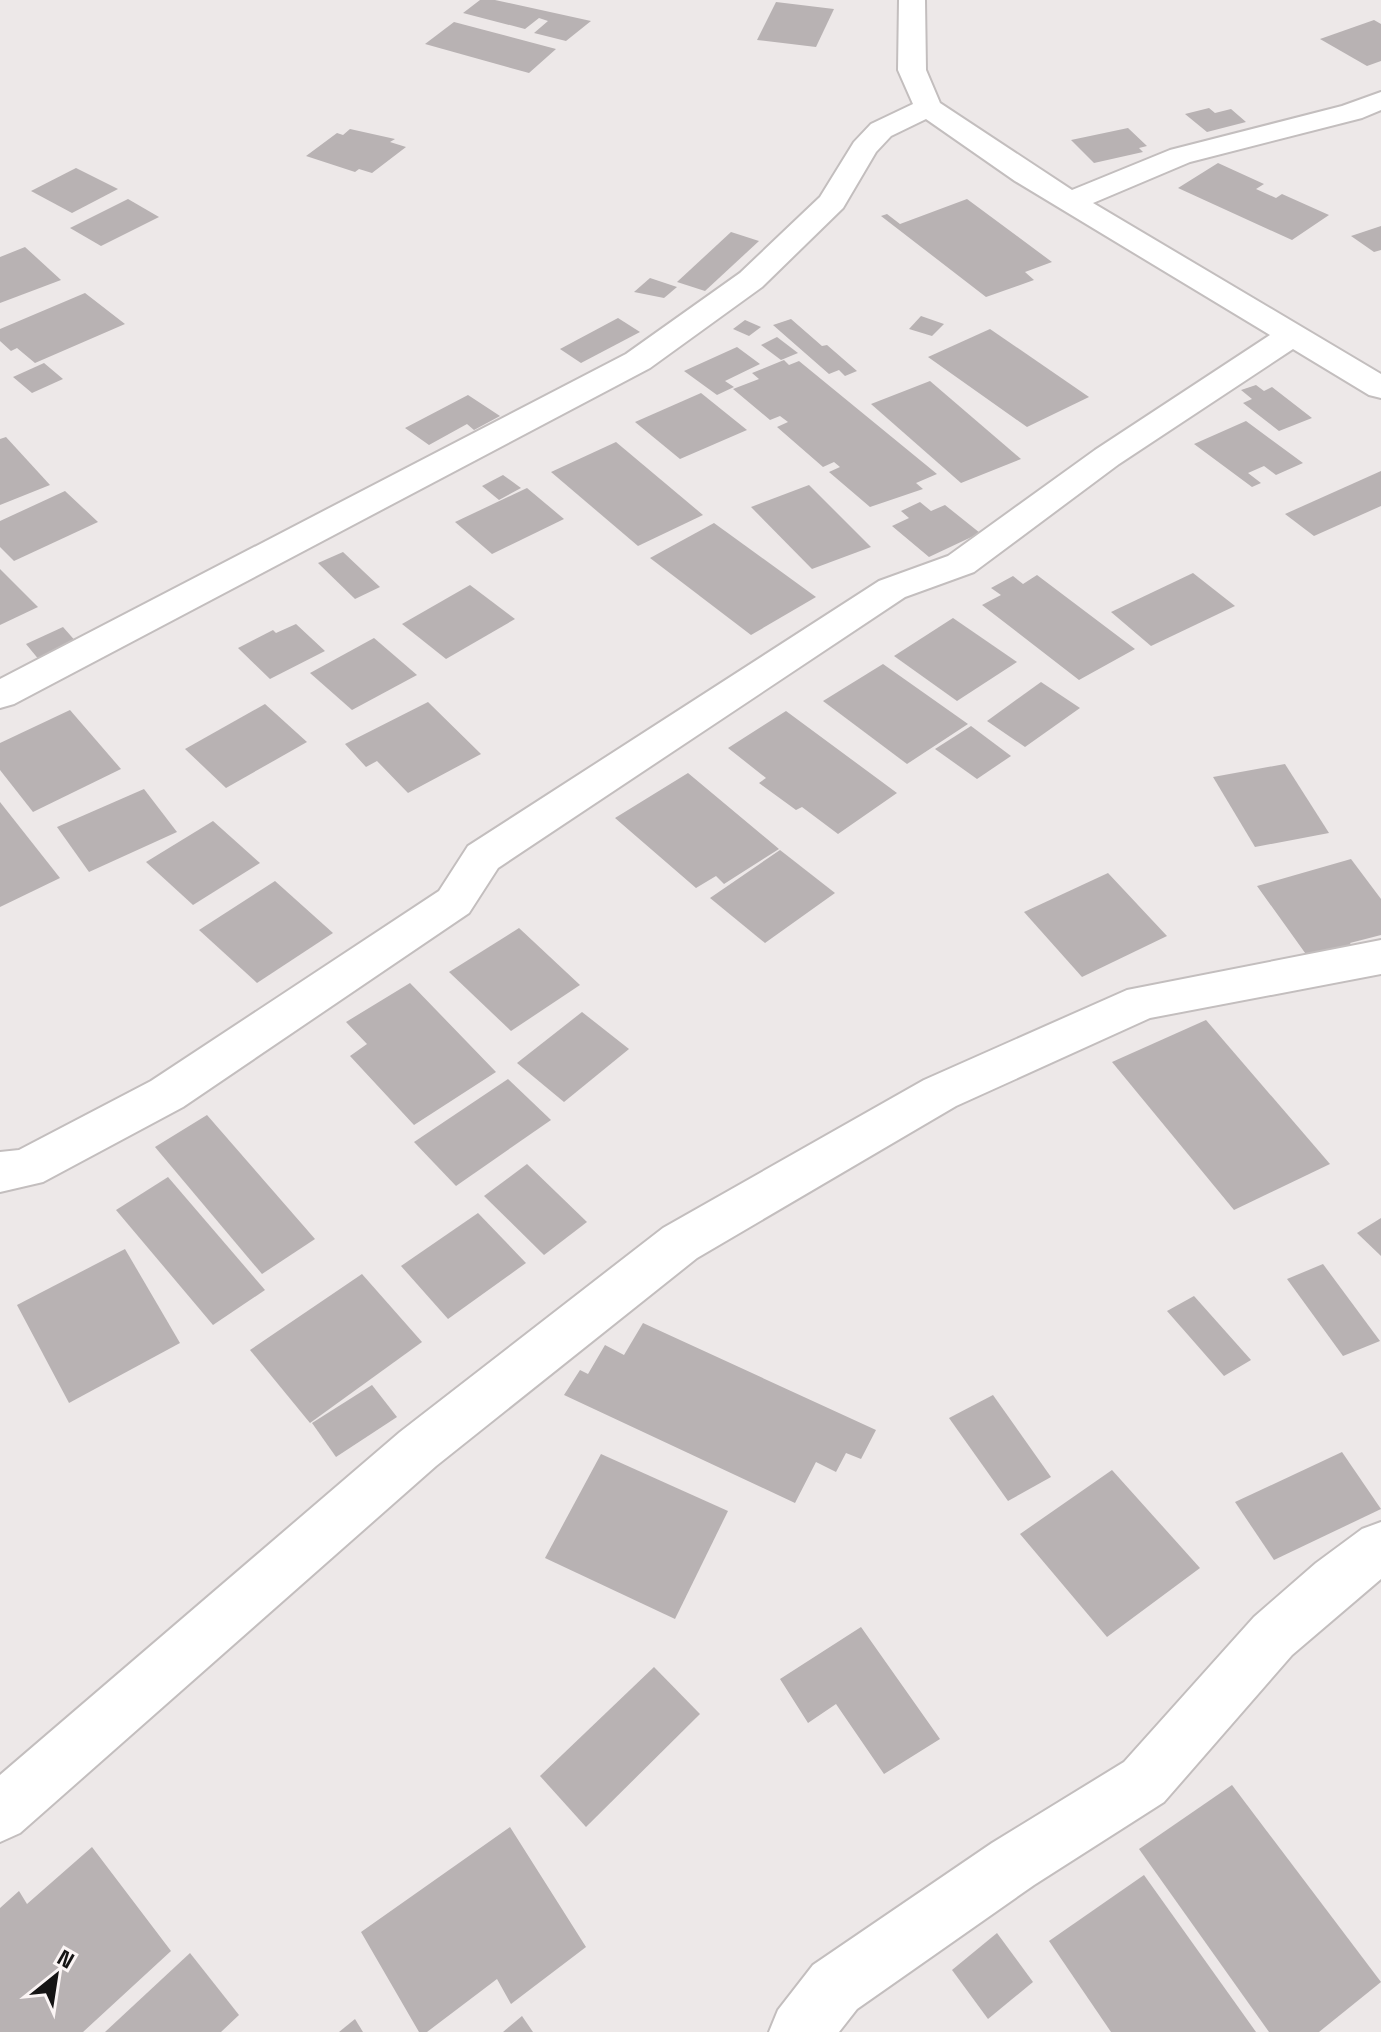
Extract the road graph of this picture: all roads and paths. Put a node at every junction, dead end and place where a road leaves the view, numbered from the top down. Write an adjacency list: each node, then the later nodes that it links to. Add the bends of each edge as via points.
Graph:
1 (912, 0): 3 (street, via 912,70)
2 (1381, 100): 4 (street, via 1180,156)
3 (928, 107): 4 (street); 7 (street, via 881,130 832,202 751,280 638,361)
4 (1069, 202): 5 (street)
5 (1291, 336): 6 (street); 9 (street, via 1107,457 961,564 892,589 483,857 454,902 167,1094 27,1168)
6 (1378, 384)
7 (0, 695)
8 (1381, 957): 11 (street, via 1142,1002 940,1093 680,1243 418,1449)
9 (0, 1172)
10 (1381, 1547): 12 (street, via 1273,1636 1144,1782 1013,1864 835,1987)
11 (0, 1813)
12 (800, 2032)

